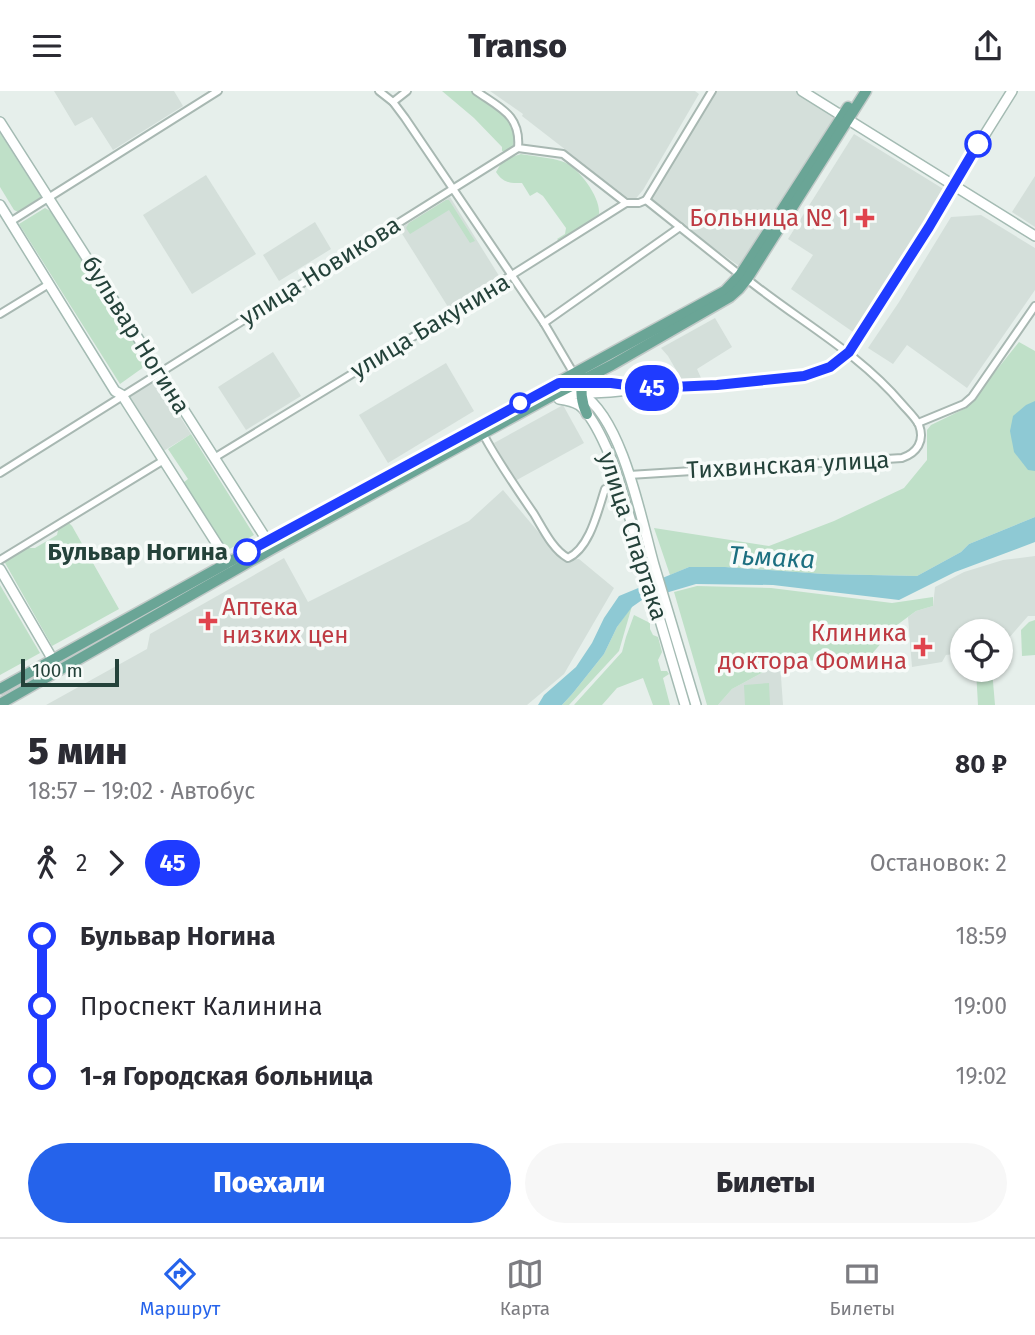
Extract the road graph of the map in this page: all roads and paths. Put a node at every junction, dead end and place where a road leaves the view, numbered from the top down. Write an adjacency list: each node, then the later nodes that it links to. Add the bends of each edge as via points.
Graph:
1 (218, 91): 16 (street)
2 (379, 91): 10 (street)
3 (407, 91): 10 (street)
4 (476, 91): 13 (street, via 510,115 517,127)
5 (712, 91): 17 (street)
6 (802, 91): 11 (street)
7 (859, 91): 11 (main road)
8 (866, 91): 11 (main road)
9 (1012, 91): 14 (street)
10 (393, 102): 15 (street)
11 (845, 118): 14 (street); 24 (main road)
12 (0, 121): 16 (street, бульвар Ногина)
13 (518, 148): 15 (street, улица Новикова); 18 (street, via 563,154)
14 (953, 185): 22 (street); 29 (street)
15 (453, 188): 23 (street); 31 (street, улица Новикова)
16 (49, 198): 20 (street); 31 (street, бульвар Ногина)
17 (646, 200): 18 (street, улица Бакунина); 21 (street)
18 (626, 203): 23 (street, улица Бакунина)
19 (0, 205): 20 (street, бульвар Ногина)
20 (10, 222): 25 (street, бульвар Ногина)
21 (680, 227): 24 (street); 28 (street)
22 (1035, 236)
23 (512, 276): 28 (street); 41 (street, улица Бакунина)
24 (744, 277): 29 (street); 30 (main road, via 730,297); 32 (main road, via 590,365)
25 (49, 284): 27 (street); 36 (street, бульвар Ногина, via 115,391)
26 (1035, 306): 39 (street, via 972,397)
27 (0, 314)
28 (544, 323): 32 (street)
29 (849, 352): 33 (street, via 830,367 804,376 717,385); 39 (street)
30 (610, 366): 32 (main road); 33 (street)
31 (159, 372): 36 (street, улица Новикова); 41 (street, бульвар Ногина)
32 (578, 381): 33 (street); 34 (main road); 34 (main road); 35 (main road)
33 (611, 387): 35 (street); 37 (street, via 603,398)
34 (550, 392): 35 (street); 38 (street, via 581,406); 40 (main road); 46 (main road)
35 (582, 394): 37 (street, улица Спартака); 38 (main road)
36 (122, 395): 42 (street, бульвар Ногина); 43 (street, улица Новикова)
37 (601, 413): 44 (street, улица Спартака)
38 (587, 414): 49 (street, улица Спартака, via 615,468)
39 (918, 423): 44 (street, Тихвинская улица, via 919,447 902,458)
40 (483, 434): 45 (street, via 551,541 568,558 587,541); 46 (main road)
41 (214, 458): 46 (street, бульвар Ногина)
42 (164, 460): 47 (street); 48 (street, бульвар Ногина)
43 (0, 473)
44 (629, 475): 49 (street, улица Спартака)
45 (606, 489)
46 (269, 545): 48 (main road); 53 (main road)
47 (0, 560)
48 (229, 563): 52 (main road)
49 (649, 565): 51 (street, улица Спартака)
50 (0, 569): 52 (street)
51 (663, 611): 56 (street, улица Спартака); 57 (street, улица Спартака)
52 (52, 660): 53 (main road); 54 (main road)
53 (54, 673): 55 (main road)
54 (0, 689)
55 (0, 704)
56 (685, 705)
57 (696, 705)

